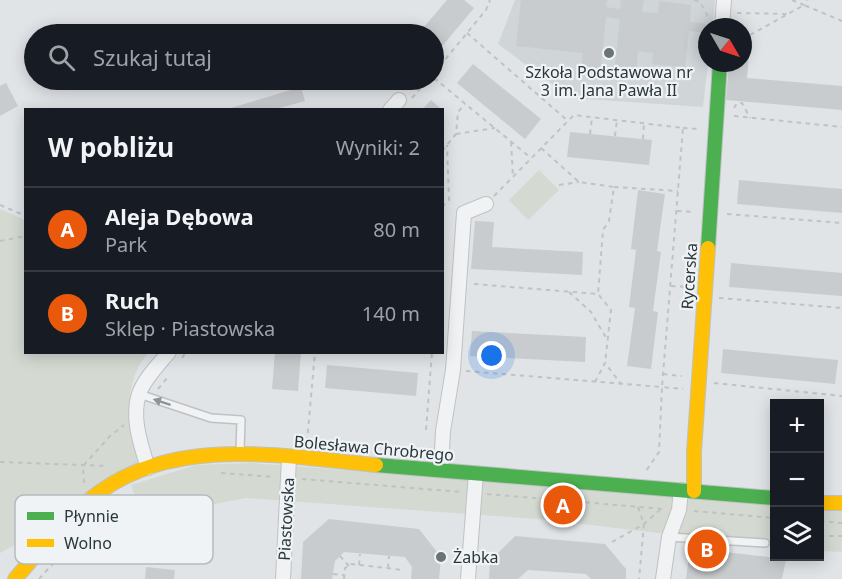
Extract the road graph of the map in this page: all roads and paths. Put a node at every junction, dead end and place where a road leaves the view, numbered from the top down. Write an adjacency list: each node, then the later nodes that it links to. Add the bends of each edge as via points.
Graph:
1 (490, 0): 12 (path)
2 (694, 0): 9 (path, via 700,2)
3 (724, 0): 10 (street)
4 (792, 0): 6 (path)
5 (807, 0): 6 (path)
6 (804, 5): 8 (path); 11 (path)
7 (731, 13): 8 (path)
8 (789, 14): 13 (path)
9 (708, 18)
10 (723, 18)
11 (842, 21)
12 (467, 33): 14 (path); 25 (path)
13 (752, 34)
14 (444, 61)
15 (719, 72): 48 (street, Rycerska)
16 (444, 86): 19 (path)
17 (416, 90): 18 (path)
18 (399, 104)
19 (465, 104): 28 (path); 31 (path, via 458,112)
20 (733, 109): 23 (path, via 737,103 742,104)
21 (729, 116): 23 (path)
22 (592, 117): 24 (path); 25 (path, via 574,115); 32 (path)
23 (750, 118): 27 (path)
24 (617, 120): 26 (path); 33 (path)
25 (568, 121): 37 (path)
26 (644, 123): 29 (path); 34 (path)
27 (842, 127)
28 (495, 128): 31 (path); 35 (path)
29 (683, 128): 30 (path); 44 (path)
30 (702, 129)
31 (456, 134): 36 (path)
32 (590, 134)
33 (615, 136)
34 (643, 139)
35 (511, 142): 39 (path); 40 (path)
36 (447, 145): 38 (path); 47 (path, via 450,200)
37 (541, 148): 39 (path); 41 (path)
38 (444, 149)
39 (531, 158): 40 (path)
40 (513, 177): 45 (path)
41 (579, 182): 42 (path); 43 (path)
42 (559, 185)
43 (614, 187): 44 (path); 55 (path, via 609,221 603,230)
44 (678, 191): 67 (path)
45 (486, 204): 53 (street, via 464,213)
46 (0, 205): 49 (path)
47 (444, 205)
48 (710, 212): 50 (path); 56 (street, Rycerska)
49 (24, 215)
50 (842, 223)
51 (24, 236): 52 (path)
52 (0, 241)
53 (458, 283): 54 (path); 63 (street)
54 (569, 292): 55 (path); 58 (path, via 591,312)
55 (597, 294): 58 (path, via 610,310)
56 (705, 296): 57 (path); 64 (street, Rycerska)
57 (842, 308)
58 (608, 341): 62 (path)
59 (167, 354): 68 (street)
60 (315, 354): 72 (path)
61 (432, 354): 71 (path)
62 (605, 363): 65 (path); 66 (path)
63 (453, 370): 65 (path); 79 (street)
64 (699, 381): 69 (path); 85 (street, Rycerska)
65 (595, 382): 66 (path)
66 (621, 384): 67 (path)
67 (662, 387): 82 (path, via 659,452)
68 (139, 394): 70 (street); 73 (lane, one-way to 68, via 241,420 211,418)
69 (842, 396)
70 (137, 413): 76 (path); 78 (street, via 137,430)
71 (426, 430)
72 (306, 450)
73 (240, 454): 74 (street, Bolesława Chrobrego); 78 (street, Bolesława Chrobrego, via 185,459)
74 (290, 458): 79 (street, Bolesława Chrobrego); 83 (street, Piastowska)
75 (0, 462): 76 (path)
76 (83, 466): 77 (path); 84 (path)
77 (111, 466)
78 (148, 468): 87 (street, Bolesława Chrobrego)
79 (441, 470): 81 (street, Bolesława Chrobrego)
80 (218, 473): 83 (path)
81 (476, 473): 85 (street, Bolesława Chrobrego); 86 (street)
82 (641, 474)
83 (289, 478): 86 (path); 116 (street, Piastowska)
84 (85, 489)
85 (687, 490): 88 (street, Bolesława Chrobrego); 93 (street)
86 (474, 493): 91 (path); 117 (street)
87 (96, 495)
88 (770, 498)
89 (824, 502): 90 (street)
90 (842, 503)
91 (638, 507): 92 (path); 97 (path)
92 (662, 508): 93 (path); 97 (path)
93 (679, 510): 94 (path); 100 (street)
94 (770, 518)
95 (824, 521): 96 (path)
96 (842, 523)
97 (644, 524): 101 (path); 118 (path)
98 (824, 536): 99 (path)
99 (842, 536)
100 (669, 537): 102 (lane); 119 (street)
101 (612, 542)
102 (765, 543)
103 (360, 554): 108 (path)
104 (340, 556): 109 (path)
105 (389, 556): 110 (path)
106 (28, 564): 114 (street, Bolesława Chrobrego)
107 (53, 564): 115 (path)
108 (359, 565): 109 (path); 110 (path)
109 (348, 566): 113 (path)
110 (388, 568): 111 (path)
111 (403, 570)
112 (333, 574): 113 (path)
113 (344, 577)
114 (15, 579)
115 (39, 579)
116 (283, 579)
117 (468, 579)
118 (639, 579)
119 (663, 579)

